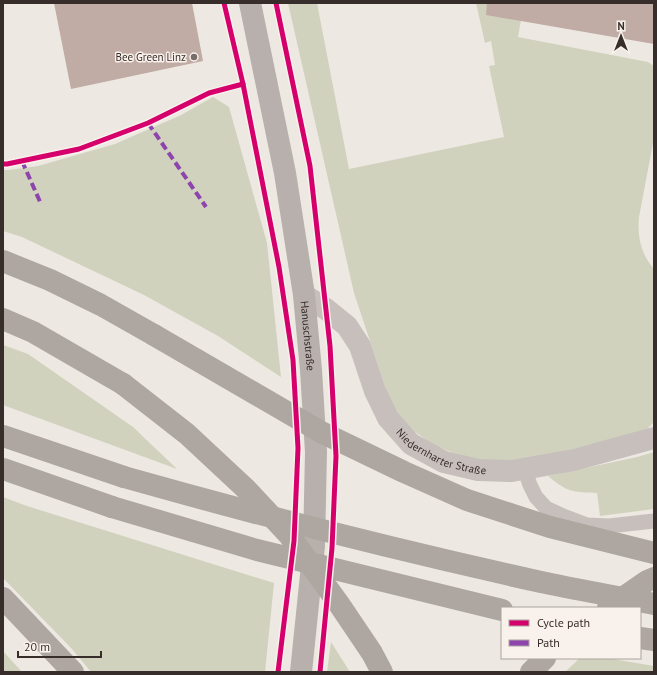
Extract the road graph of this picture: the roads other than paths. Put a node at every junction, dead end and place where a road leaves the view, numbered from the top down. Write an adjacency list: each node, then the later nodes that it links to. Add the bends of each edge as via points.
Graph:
1 (250, 3): 3 (street, Hanuschstraße, via 286,173)
2 (3, 261): 10 (highway, bridge, via 101,305 321,432 404,472 467,500 550,527)
3 (304, 295): 7 (street, Niedernharter Straße, via 347,326 360,346 375,391 388,418 411,444 444,462 478,470 512,471); 20 (street, Hanuschstraße, via 316,452 314,546)
4 (3, 319): 21 (highway, bridge, via 33,332 123,384 187,434 246,489 288,535 339,604)
5 (3, 436): 13 (highway, bridge, via 124,477 245,511 542,582)
6 (654, 438): 7 (street, Niedernharter Straße, via 574,460)
7 (524, 468): 9 (lane, via 536,497 546,508 563,516 587,525 609,526)
8 (3, 469): 15 (highway, bridge, via 112,507 257,550)
9 (654, 521)
10 (654, 553)
11 (654, 578): 14 (highway)
12 (3, 598): 19 (highway)
13 (654, 604)
14 (609, 607)
15 (501, 610)
16 (641, 638): 17 (highway)
17 (654, 640)
18 (544, 659): 22 (highway)
19 (73, 672)
20 (301, 672)
21 (382, 672)
22 (531, 672)

